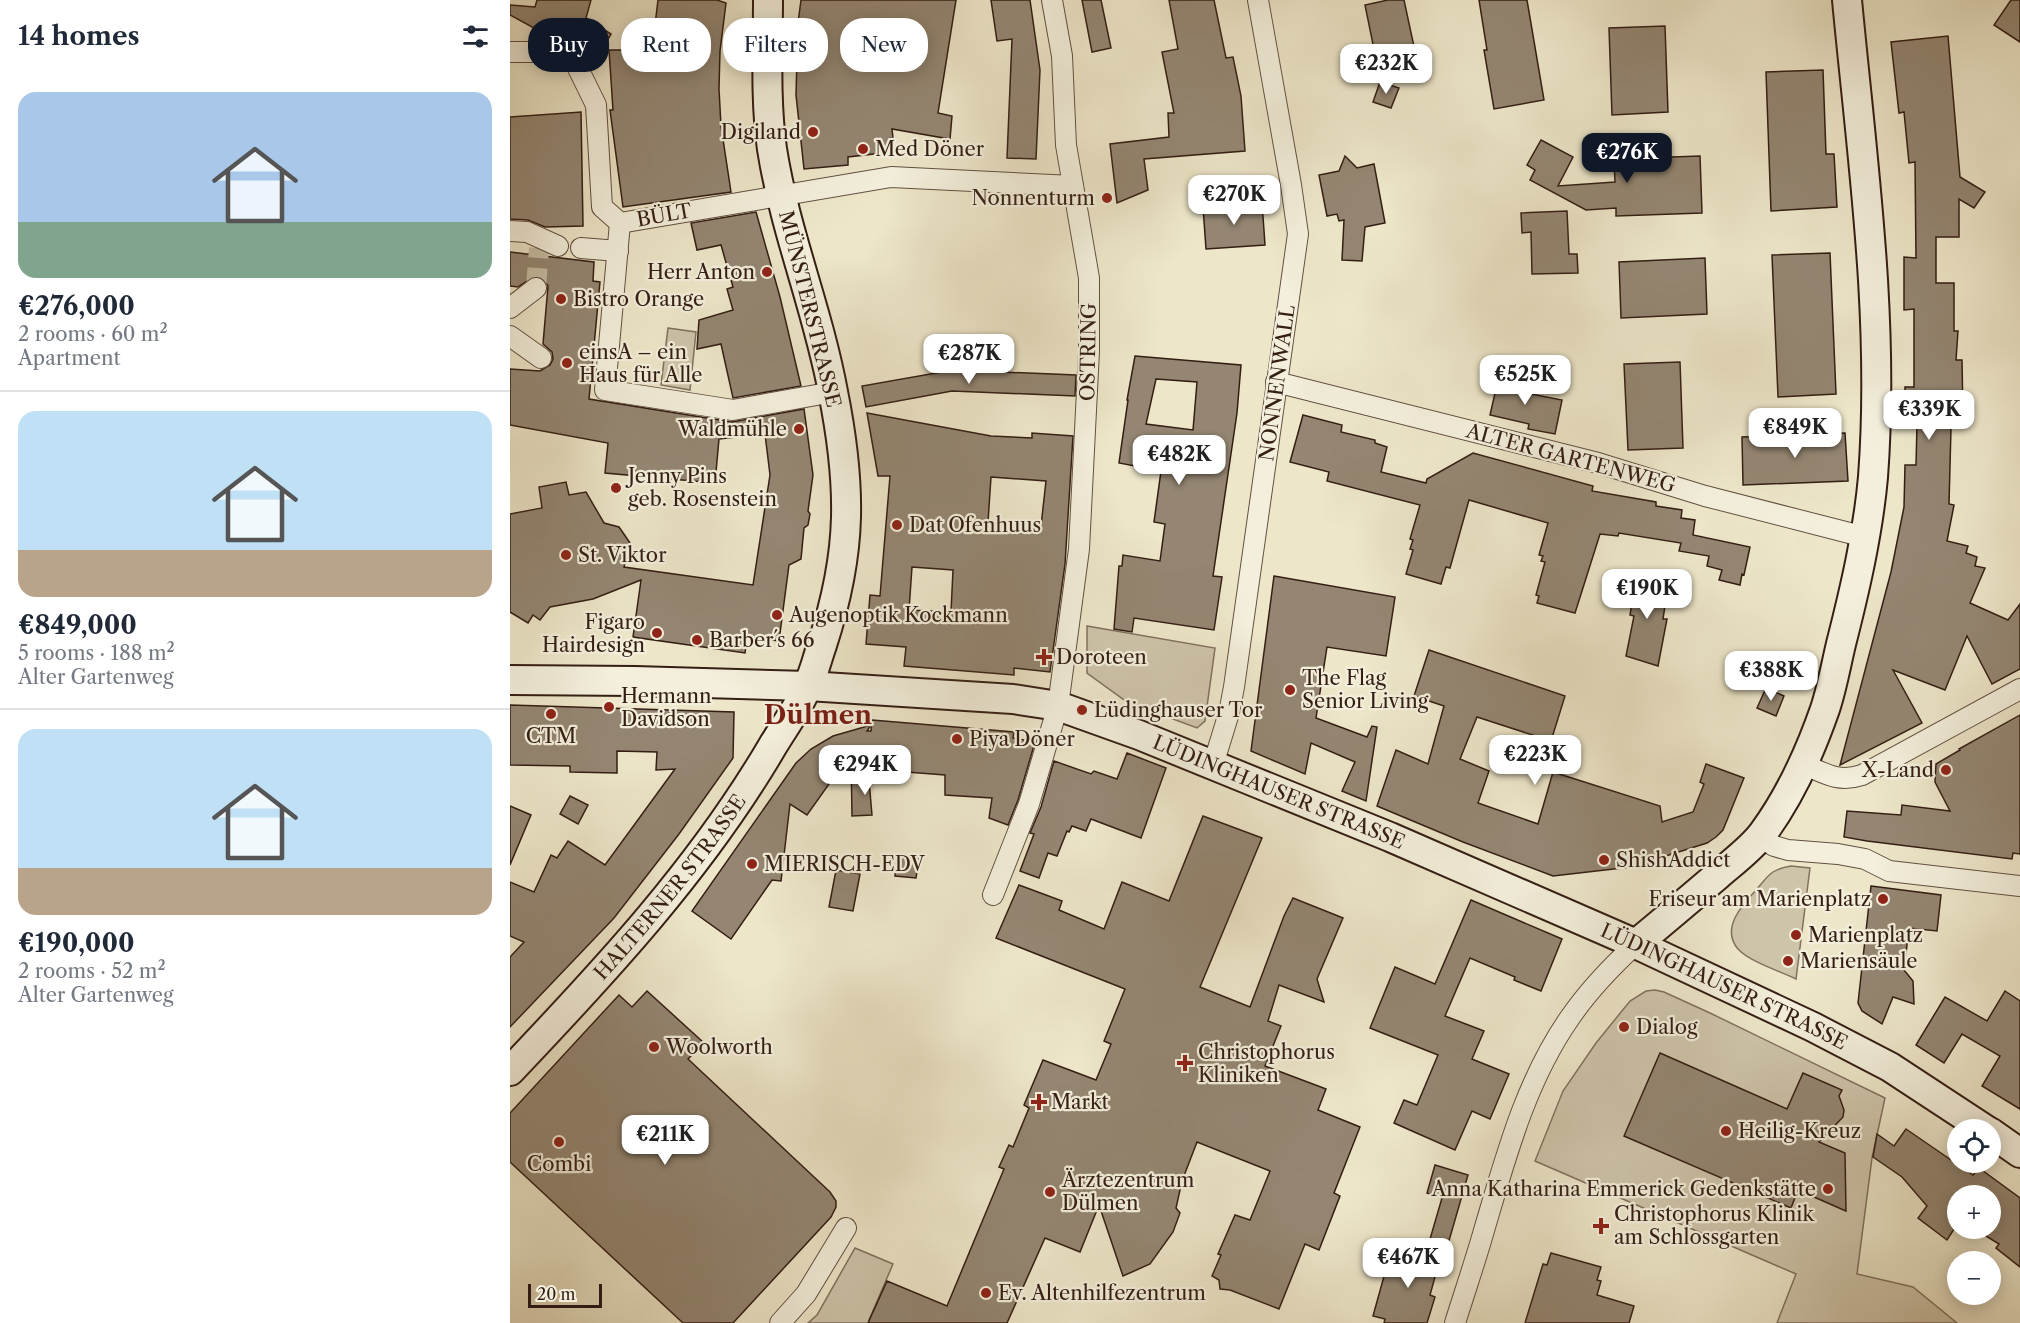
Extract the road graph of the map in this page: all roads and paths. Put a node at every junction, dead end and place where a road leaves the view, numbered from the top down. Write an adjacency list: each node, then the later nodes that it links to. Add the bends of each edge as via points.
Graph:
1 (768, 0): 7 (street, MÜNSTERSTRASSE, via 772,147)
2 (1052, 0): 6 (street, OSTRING, via 1062,56 1066,144)
3 (1258, 0): 17 (street, NONNENWALL, via 1298,234)
4 (1847, 0): 19 (street, via 1875,324 1876,405)
5 (510, 52): 8 (street, via 570,52 596,105 602,207)
6 (1073, 186): 7 (street, BÜLT, via 891,177); 23 (street, OSTRING, via 1089,278 1089,351 1079,549)
7 (781, 195): 8 (street, BÜLT); 18 (street, MÜNSTERSTRASSE)
8 (620, 223): 12 (street, BÜLT)
9 (510, 231): 10 (street, via 527,232)
10 (546, 244)
11 (581, 248): 12 (street)
12 (618, 251): 18 (street, BÜLT, via 599,368 605,390 733,410)
13 (536, 288): 14 (street)
14 (510, 308)
15 (510, 336): 16 (street)
16 (541, 358)
17 (1276, 382): 19 (street, ALTER GARTENWEG, via 1598,463 1705,496); 25 (street, NONNENWALL, via 1234,687)
18 (833, 392): 21 (street, MÜNSTERSTRASSE, via 845,479 843,553 831,617)
19 (1865, 537): 24 (street, via 1825,708)
20 (510, 680): 21 (street, LÜDINGHAUSER STRASSE)
21 (808, 686): 23 (street, LÜDINGHAUSER STRASSE); 30 (street, HALTERNER STRASSE, via 753,779 657,911)
22 (2020, 688): 24 (street, via 1862,775 1849,779 1834,777)
23 (1058, 705): 25 (street, LÜDINGHAUSER STRASSE); 28 (street, OSTRING, via 1029,804)
24 (1803, 764): 26 (street)
25 (1213, 765): 29 (street, LÜDINGHAUSER STRASSE)
26 (1761, 836): 27 (street, via 1788,850 1865,859 1889,871); 29 (street)
27 (2020, 886)
28 (993, 895)
29 (1636, 944): 31 (street, LÜDINGHAUSER STRASSE, via 1890,1067); 36 (street, via 1595,984 1568,1020 1527,1099)
30 (510, 1071)
31 (1969, 1119)
32 (2001, 1140): 33 (street)
33 (2020, 1153)
34 (846, 1228): 35 (street, via 806,1294)
35 (780, 1323)
36 (1455, 1323)

